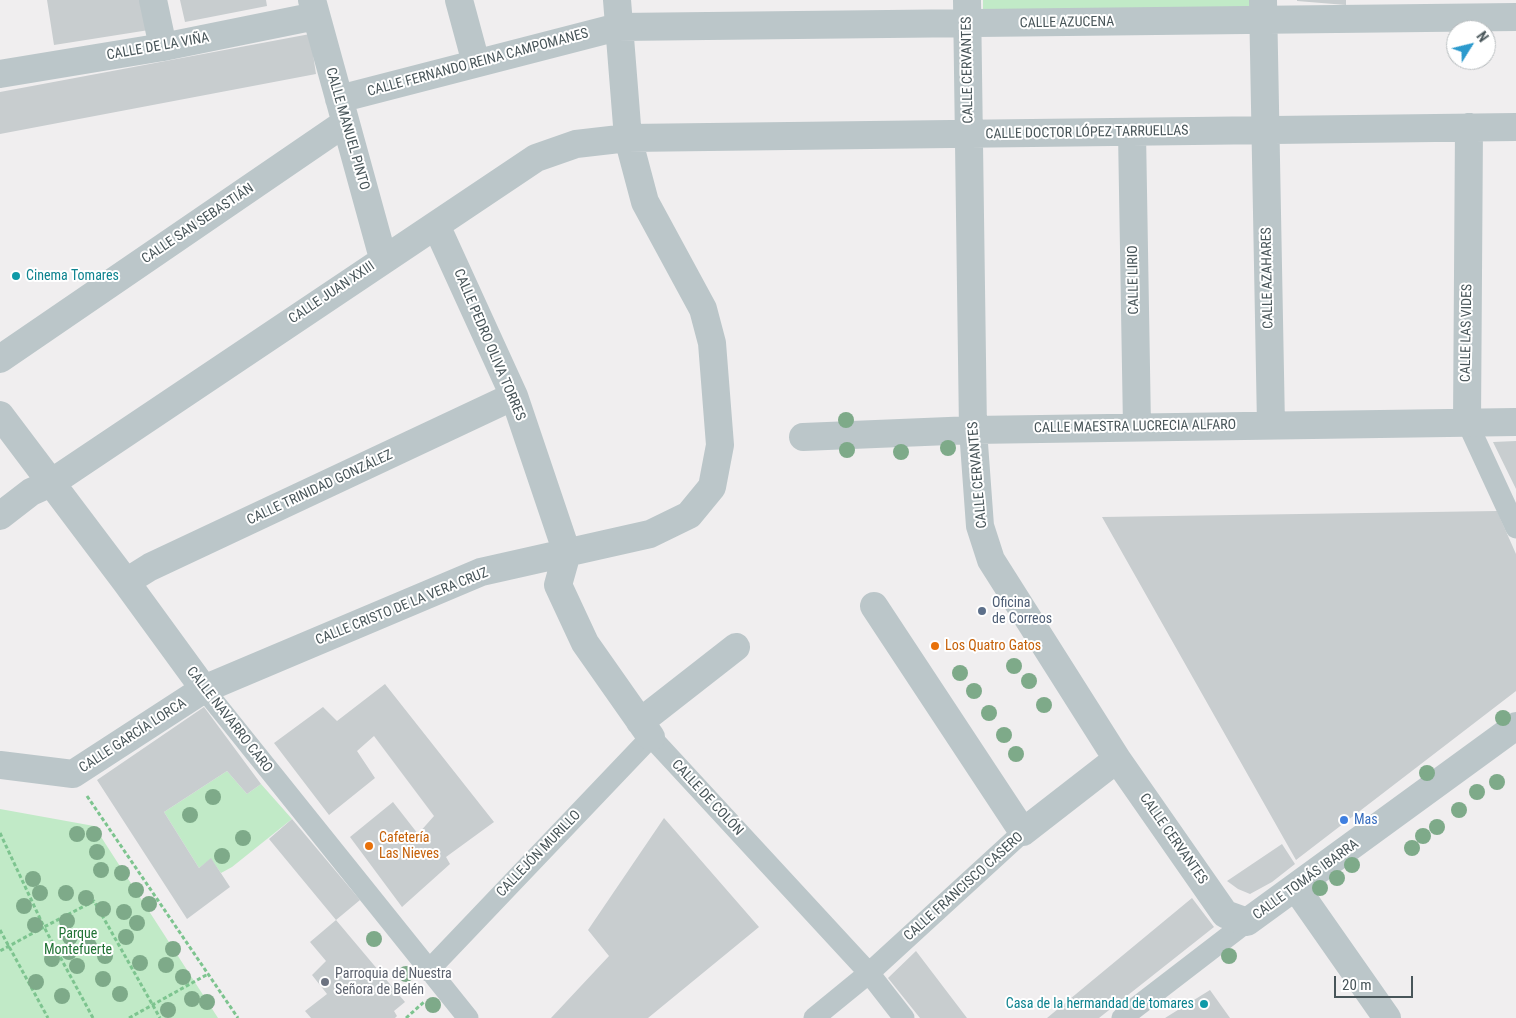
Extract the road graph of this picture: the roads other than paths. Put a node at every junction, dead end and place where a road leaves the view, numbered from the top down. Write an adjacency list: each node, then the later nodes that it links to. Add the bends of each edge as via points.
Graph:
1 (153, 0): 9 (street)
2 (459, 0): 10 (street)
3 (617, 0): 8 (street, CALLE CRISTO DE LA VERA CRUZ)
4 (314, 8): 9 (street, CALLE DE LA VIÑA); 12 (street, CALLE MANUEL PINTO)
5 (1263, 10): 6 (street, CALLE AZUCENA); 7 (street, CALLE AZUCENA); 15 (street, CALLE AZAHARES)
6 (967, 12): 8 (street, CALLE AZUCENA); 17 (street, CALLE CERVANTES)
7 (1516, 17)
8 (618, 27): 10 (street, CALLE FERNANDO REINA CAMPOMANES); 18 (street, CALLE CRISTO DE LA VERA CRUZ)
9 (163, 47): 11 (street, CALLE DE LA VIÑA)
10 (476, 63): 12 (street, CALLE FERNANDO REINA CAMPOMANES)
11 (0, 74)
12 (342, 111): 20 (street, CALLE MANUEL PINTO); 21 (street, CALLE SAN SEBASTIÁN)
13 (1516, 127): 14 (street, CALLE DOCTOR LÓPEZ TARRUELLAS)
14 (1470, 128): 15 (street, CALLE DOCTOR LÓPEZ TARRUELLAS); 24 (street, CALLE LAS VIDES)
15 (1265, 130): 16 (street, CALLE DOCTOR LÓPEZ TARRUELLAS); 26 (street, CALLE AZAHARES)
16 (1132, 132): 17 (street, CALLE DOCTOR LÓPEZ TARRUELLAS); 27 (street, CALLE LIRIO)
17 (969, 134): 18 (street, CALLE DOCTOR LÓPEZ TARRUELLAS); 28 (street, CALLE CERVANTES)
18 (628, 138): 19 (street, CALLE JUAN XXIII, via 576,144 536,158); 33 (street, CALLE CRISTO DE LA VERA CRUZ, via 645,202 703,310 712,343 720,445 712,487 689,515 650,534)
19 (436, 225): 20 (street, CALLE JUAN XXIII); 22 (street, CALLE PEDRO OLIVA TORRES)
20 (383, 258): 30 (street, CALLE JUAN XXIII)
21 (0, 359)
22 (514, 396): 33 (street, CALLE PEDRO OLIVA TORRES); 34 (street, CALLE TRINIDAD GONZÁLEZ)
23 (0, 415): 30 (street, CALLE NAVARRO CARO)
24 (1467, 422): 25 (street, CALLE MAESTRA LUCRECIA ALFARO); 26 (street, CALLE MAESTRA LUCRECIA ALFARO); 32 (street, CALLE LAS VIDES)
25 (1516, 422)
26 (1271, 425): 27 (street, CALLE MAESTRA LUCRECIA ALFARO)
27 (1137, 427): 28 (street, CALLE MAESTRA LUCRECIA ALFARO)
28 (973, 430): 29 (street, CALLE MAESTRA LUCRECIA ALFARO); 40 (street, CALLE CERVANTES, via 980,526 991,560)
29 (803, 437)
30 (51, 483): 31 (street, CALLE JUAN XXIII, via 31,492); 34 (street, CALLE NAVARRO CARO)
31 (0, 516)
32 (1516, 528)
33 (567, 553): 37 (street, CALLE CRISTO DE LA VERA CRUZ, via 481,572); 39 (street, CALLE DE COLÓN, via 558,585 585,642)
34 (126, 582): 37 (street, CALLE NAVARRO CARO)
35 (874, 606): 42 (street)
36 (736, 647): 39 (street, CALLEJÓN MURILLO)
37 (204, 689): 41 (street, CALLE GARCÍA LORCA, via 73,774); 45 (street, CALLE NAVARRO CARO)
38 (1516, 726): 43 (street, CALLE TOMÁS IBARRA)
39 (645, 729): 45 (street, CALLEJÓN MURILLO); 46 (street, CALLE DE COLÓN)
40 (1117, 759): 42 (street, CALLE FRANCISCO CASERO); 44 (street, CALLE CERVANTES, via 1225,914)
41 (0, 765)
42 (1023, 832): 46 (street, CALLE FRANCISCO CASERO)
43 (1296, 888): 44 (street, CALLE TOMÁS IBARRA); 51 (street)
44 (1247, 922): 50 (street, CALLE TOMÁS IBARRA)
45 (428, 970): 47 (street, CALLE NAVARRO CARO)
46 (869, 974): 48 (street, CALLE FRANCISCO CASERO); 49 (street, CALLE DE COLÓN)
47 (468, 1018)
48 (814, 1018)
49 (904, 1018)
50 (1122, 1018)
51 (1387, 1018)

